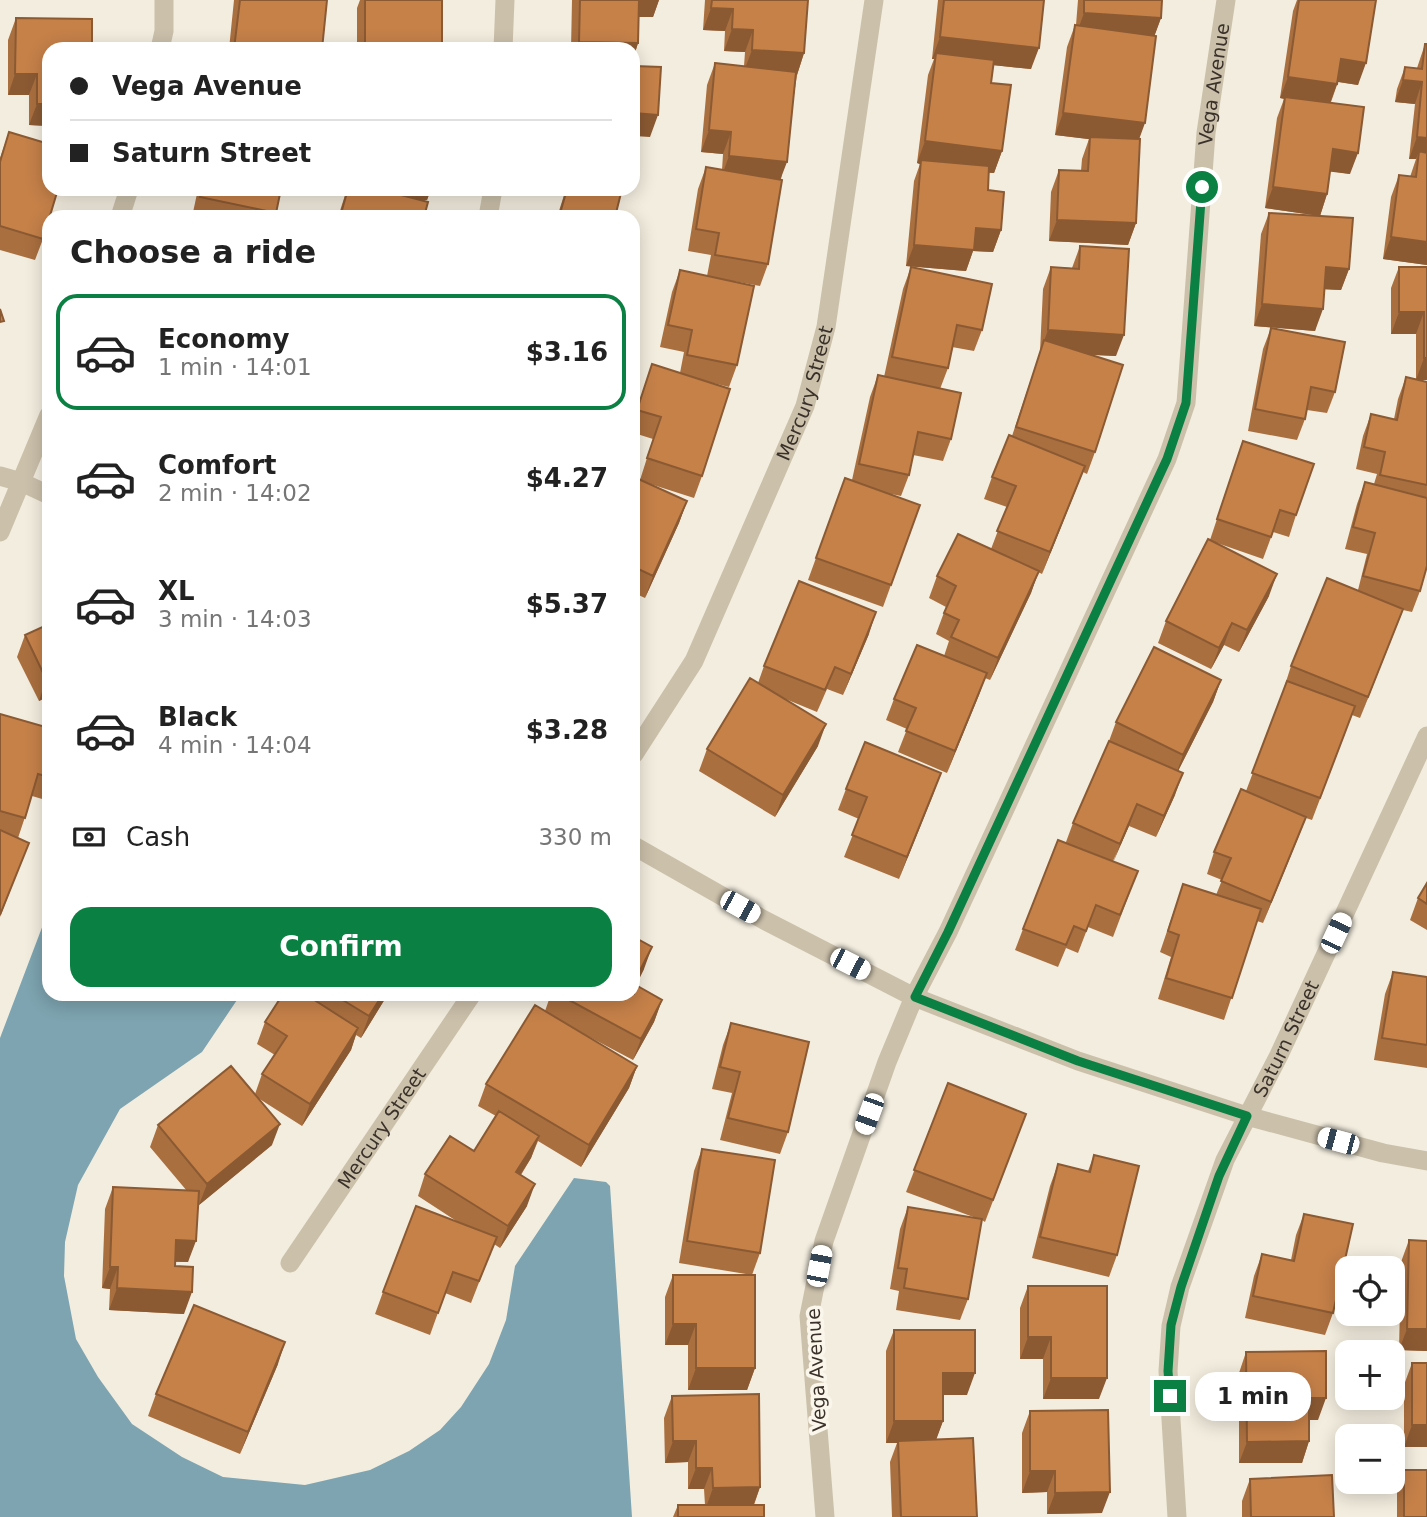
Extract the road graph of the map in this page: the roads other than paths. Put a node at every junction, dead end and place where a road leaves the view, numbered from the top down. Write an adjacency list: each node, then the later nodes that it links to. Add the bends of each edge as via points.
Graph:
1 (164, 0): 5 (street)
2 (505, 0): 6 (street)
3 (874, 0): 13 (street, Mercury Street, via 826,327 805,406 694,661)
4 (1226, 0): 15 (street, Vega Avenue, via 1206,133 1186,403 1167,459)
5 (162, 42)
6 (503, 42)
7 (42, 432): 9 (street)
8 (0, 476): 9 (street)
9 (22, 482): 10 (street); 11 (street)
10 (42, 492)
11 (0, 532)
12 (1427, 736): 17 (street, Saturn Street)
13 (640, 745)
14 (640, 849): 15 (street, via 764,920)
15 (915, 997): 17 (street, via 1078,1061); 20 (street, Vega Avenue, via 887,1062 824,1241 809,1316)
16 (467, 1001): 19 (street, Mercury Street)
17 (1247, 1116): 18 (street); 21 (street, Saturn Street, via 1219,1176 1171,1325 1168,1371)
18 (1427, 1161)
19 (290, 1263)
20 (825, 1517)
21 (1177, 1517)

